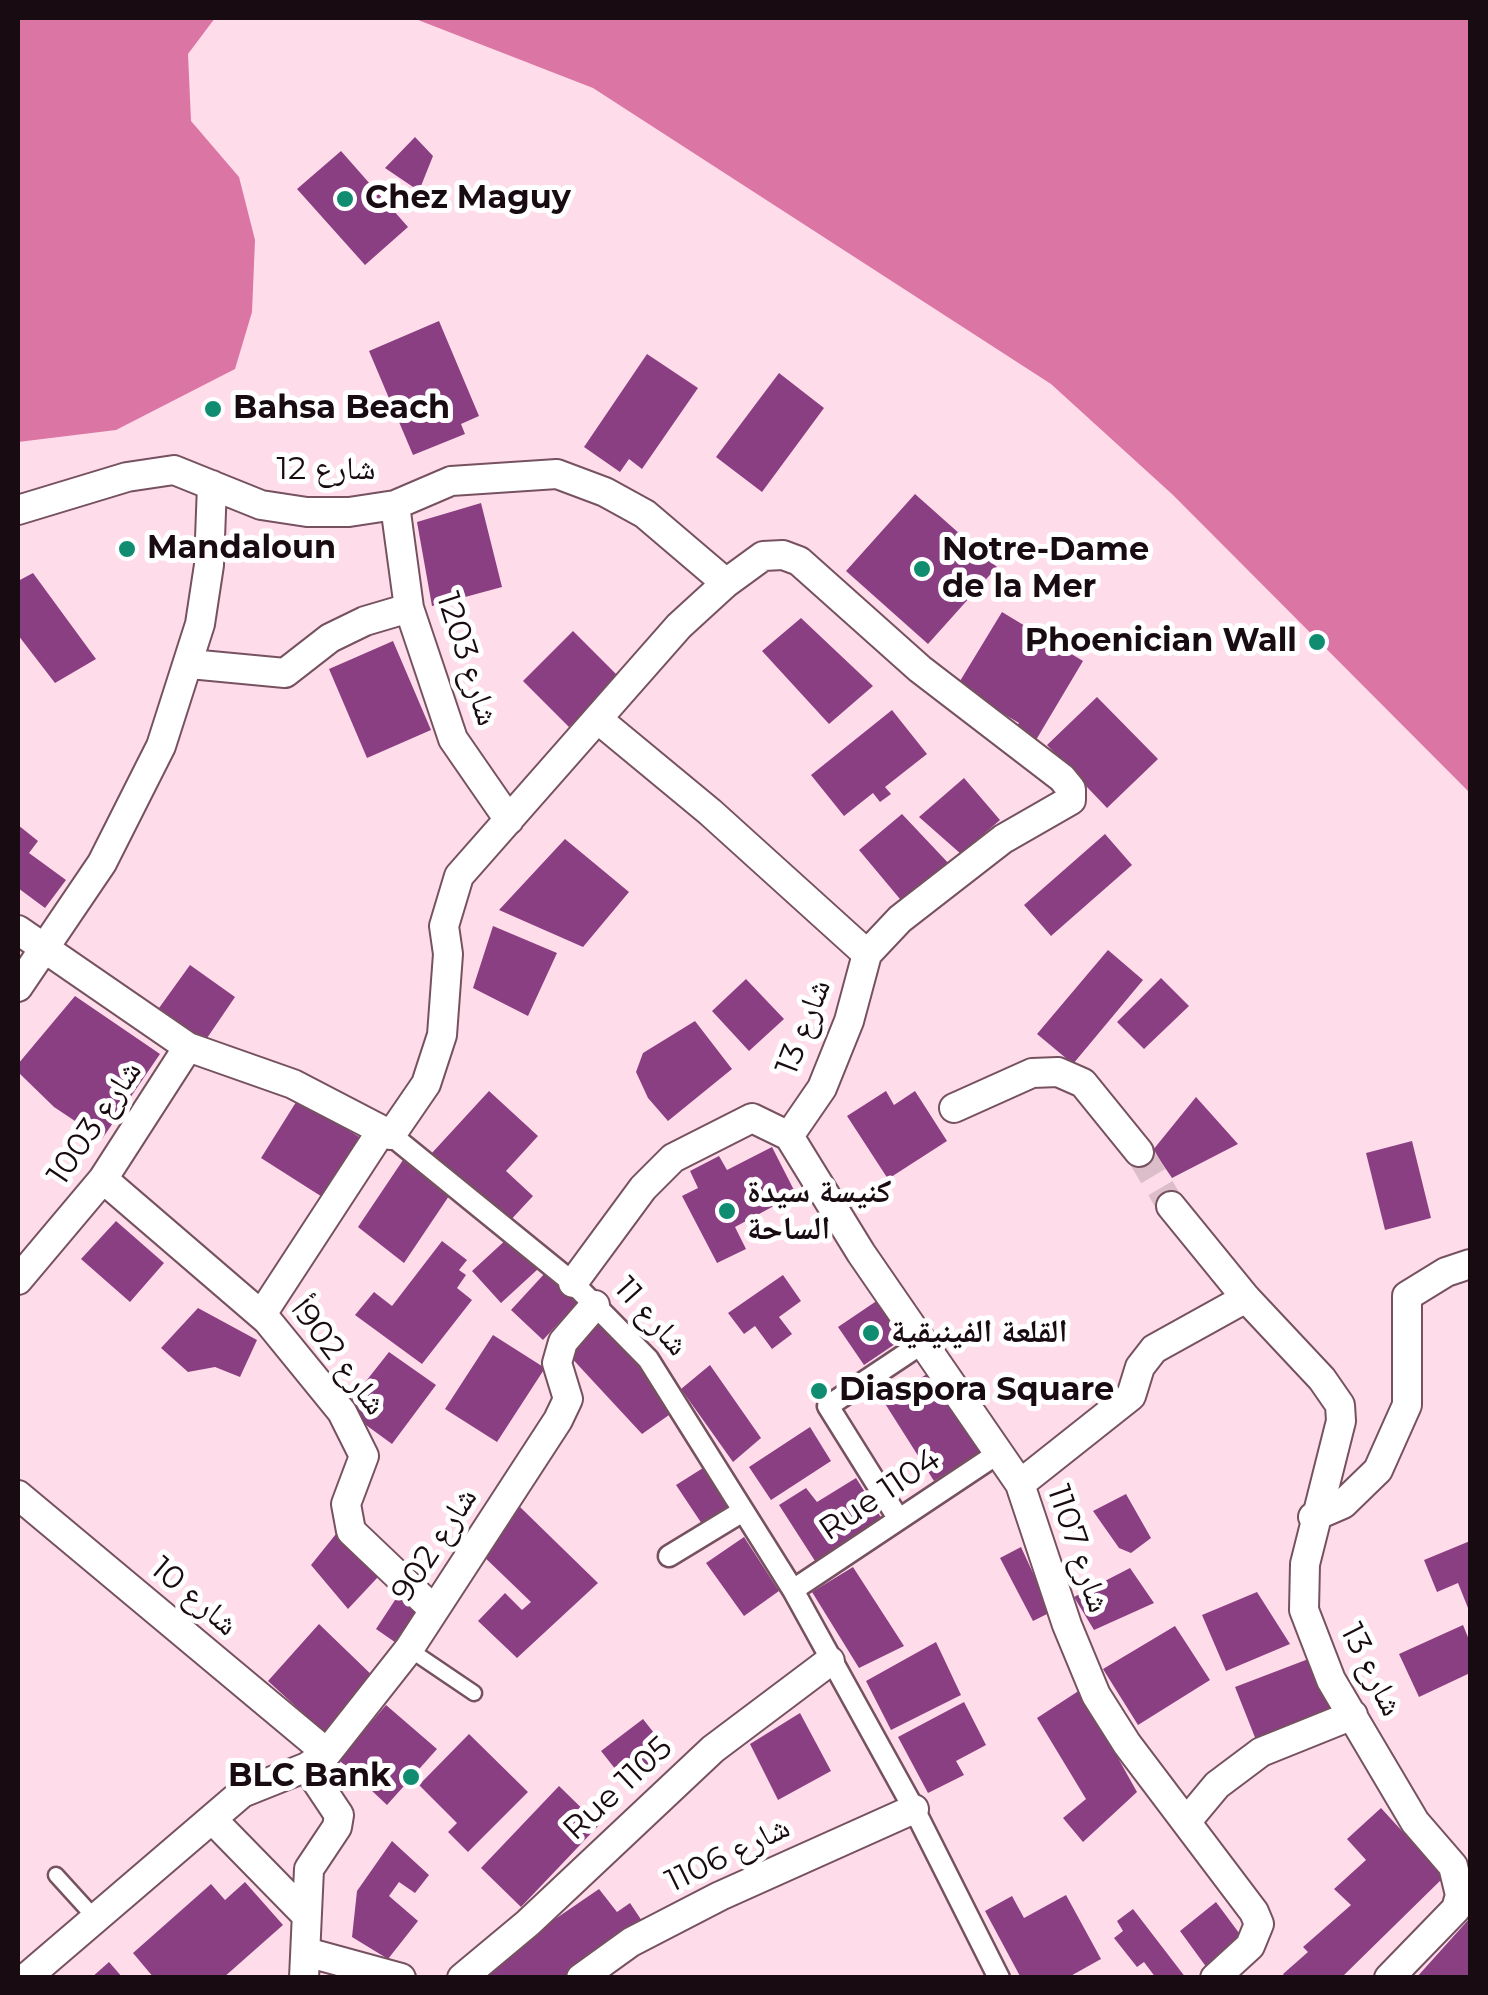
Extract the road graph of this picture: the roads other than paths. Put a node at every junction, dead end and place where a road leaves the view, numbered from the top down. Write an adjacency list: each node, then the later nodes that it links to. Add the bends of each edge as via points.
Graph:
1 (212, 485): 2 (street, شارع 12, via 261,506 306,512); 3 (street, شارع 12, via 174,470); 6 (street, via 210,565)
2 (394, 505): 4 (street, شارع 12, via 451,481 557,474 645,514); 5 (street, شارع 1203)
3 (18, 510)
4 (726, 583): 7 (street); 11 (street, شارع 13, via 763,556 799,561 1071,789 1071,800 1003,839 900,919)
5 (409, 608): 6 (street, via 330,638 285,674); 8 (street, شارع 1203, via 453,739)
6 (190, 664): 10 (street, via 132,805)
7 (600, 721): 8 (street); 11 (street)
8 (508, 820): 15 (street, via 459,876 448,902 442,1035 426,1084)
9 (18, 930): 10 (street, شارع 11)
10 (46, 950): 12 (street); 13 (street, شارع 11)
11 (867, 954): 16 (street, شارع 13, via 822,1088)
12 (18, 987)
13 (188, 1047): 15 (street, شارع 11, via 294,1084); 18 (street, شارع 1003)
14 (954, 1108): 17 (street, via 1032,1073 1058,1072 1083,1083)
15 (387, 1132): 22 (street, شارع 11); 25 (street)
16 (788, 1136): 22 (street, via 752,1118 673,1158); 26 (street, شارع 1107)
17 (1139, 1152)
18 (103, 1179): 21 (street, شارع 1003); 25 (street, شارع 902أ)
19 (1170, 1206): 23 (street)
20 (1470, 1264): 31 (street, via 1407,1296 1407,1405 1378,1470 1343,1504)
21 (18, 1280)
22 (573, 1283): 24 (street, شارع 11)
23 (1246, 1298): 28 (street, via 1154,1350 1131,1396); 31 (street, شارع 13, via 1340,1405)
24 (595, 1305): 30 (street, شارع 11, via 648,1359); 35 (street, شارع 902, via 563,1342 558,1363 568,1399 558,1420)
25 (262, 1314): 35 (street, شارع 902أ, via 342,1412 362,1447 364,1465 346,1504 351,1531)
26 (924, 1342): 27 (street, شارع 1107); 32 (street, via 828,1406)
27 (1000, 1452): 28 (street, شارع 1107); 32 (street, Rue 1104)
28 (1020, 1484): 43 (street, شارع 1107, via 1096,1695)
29 (18, 1495): 40 (street, شارع 10)
30 (743, 1511): 33 (street); 34 (street, شارع 11)
31 (1313, 1517): 39 (street, شارع 13, via 1304,1610 1331,1680)
32 (898, 1518): 34 (street, Rue 1104)
33 (669, 1556)
34 (794, 1590): 37 (street, شارع 11)
35 (434, 1610): 36 (street, شارع 902)
36 (409, 1649): 38 (lane); 40 (street, شارع 902)
37 (830, 1661): 41 (street, شارع 11); 50 (street, Rue 1105, via 713,1749)
38 (474, 1693)
39 (1353, 1715): 43 (street, via 1261,1752 1217,1785); 54 (street, شارع 13, via 1415,1822 1453,1866 1460,1895 1456,1908)
40 (317, 1760): 42 (street, via 242,1793); 45 (street, شارع 10, via 339,1815 308,1869)
41 (914, 1809): 51 (street, شارع 1106, via 720,1896 630,1942); 52 (street, شارع 11)
42 (212, 1819): 45 (street); 46 (street)
43 (1187, 1822): 53 (street, شارع 1107, via 1260,1924 1250,1946)
44 (56, 1875): 46 (lane)
45 (305, 1914): 47 (street, شارع 10)
46 (96, 1919): 48 (street)
47 (305, 1965): 49 (street)
48 (26, 1978)
49 (401, 1978)
50 (462, 1978)
51 (580, 1978)
52 (999, 1978)
53 (1214, 1978)
54 (1389, 1978)

